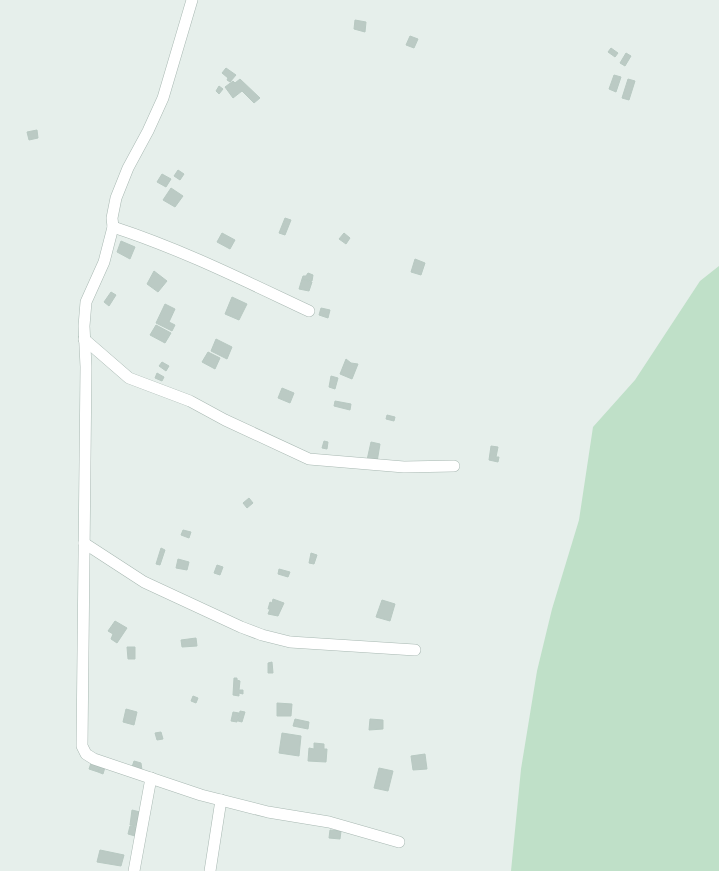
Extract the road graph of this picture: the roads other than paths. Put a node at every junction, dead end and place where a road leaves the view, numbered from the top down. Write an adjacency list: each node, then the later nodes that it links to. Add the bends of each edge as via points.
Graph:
1 (192, 0): 2 (street, via 163,98 116,198 112,218)
2 (114, 227): 3 (street, via 184,254); 4 (street, via 104,262 86,302)
3 (309, 311)
4 (84, 339): 5 (street, via 129,378 190,401 309,459 404,468); 6 (street)
5 (454, 466)
6 (84, 543): 7 (street, via 144,582 262,635 290,642); 8 (street, via 82,746 86,754 94,759)
7 (415, 650)
8 (151, 778): 9 (street); 11 (street)
9 (221, 800): 10 (street, via 268,812 329,822); 12 (street)
10 (399, 842)
11 (134, 871)
12 (210, 871)

